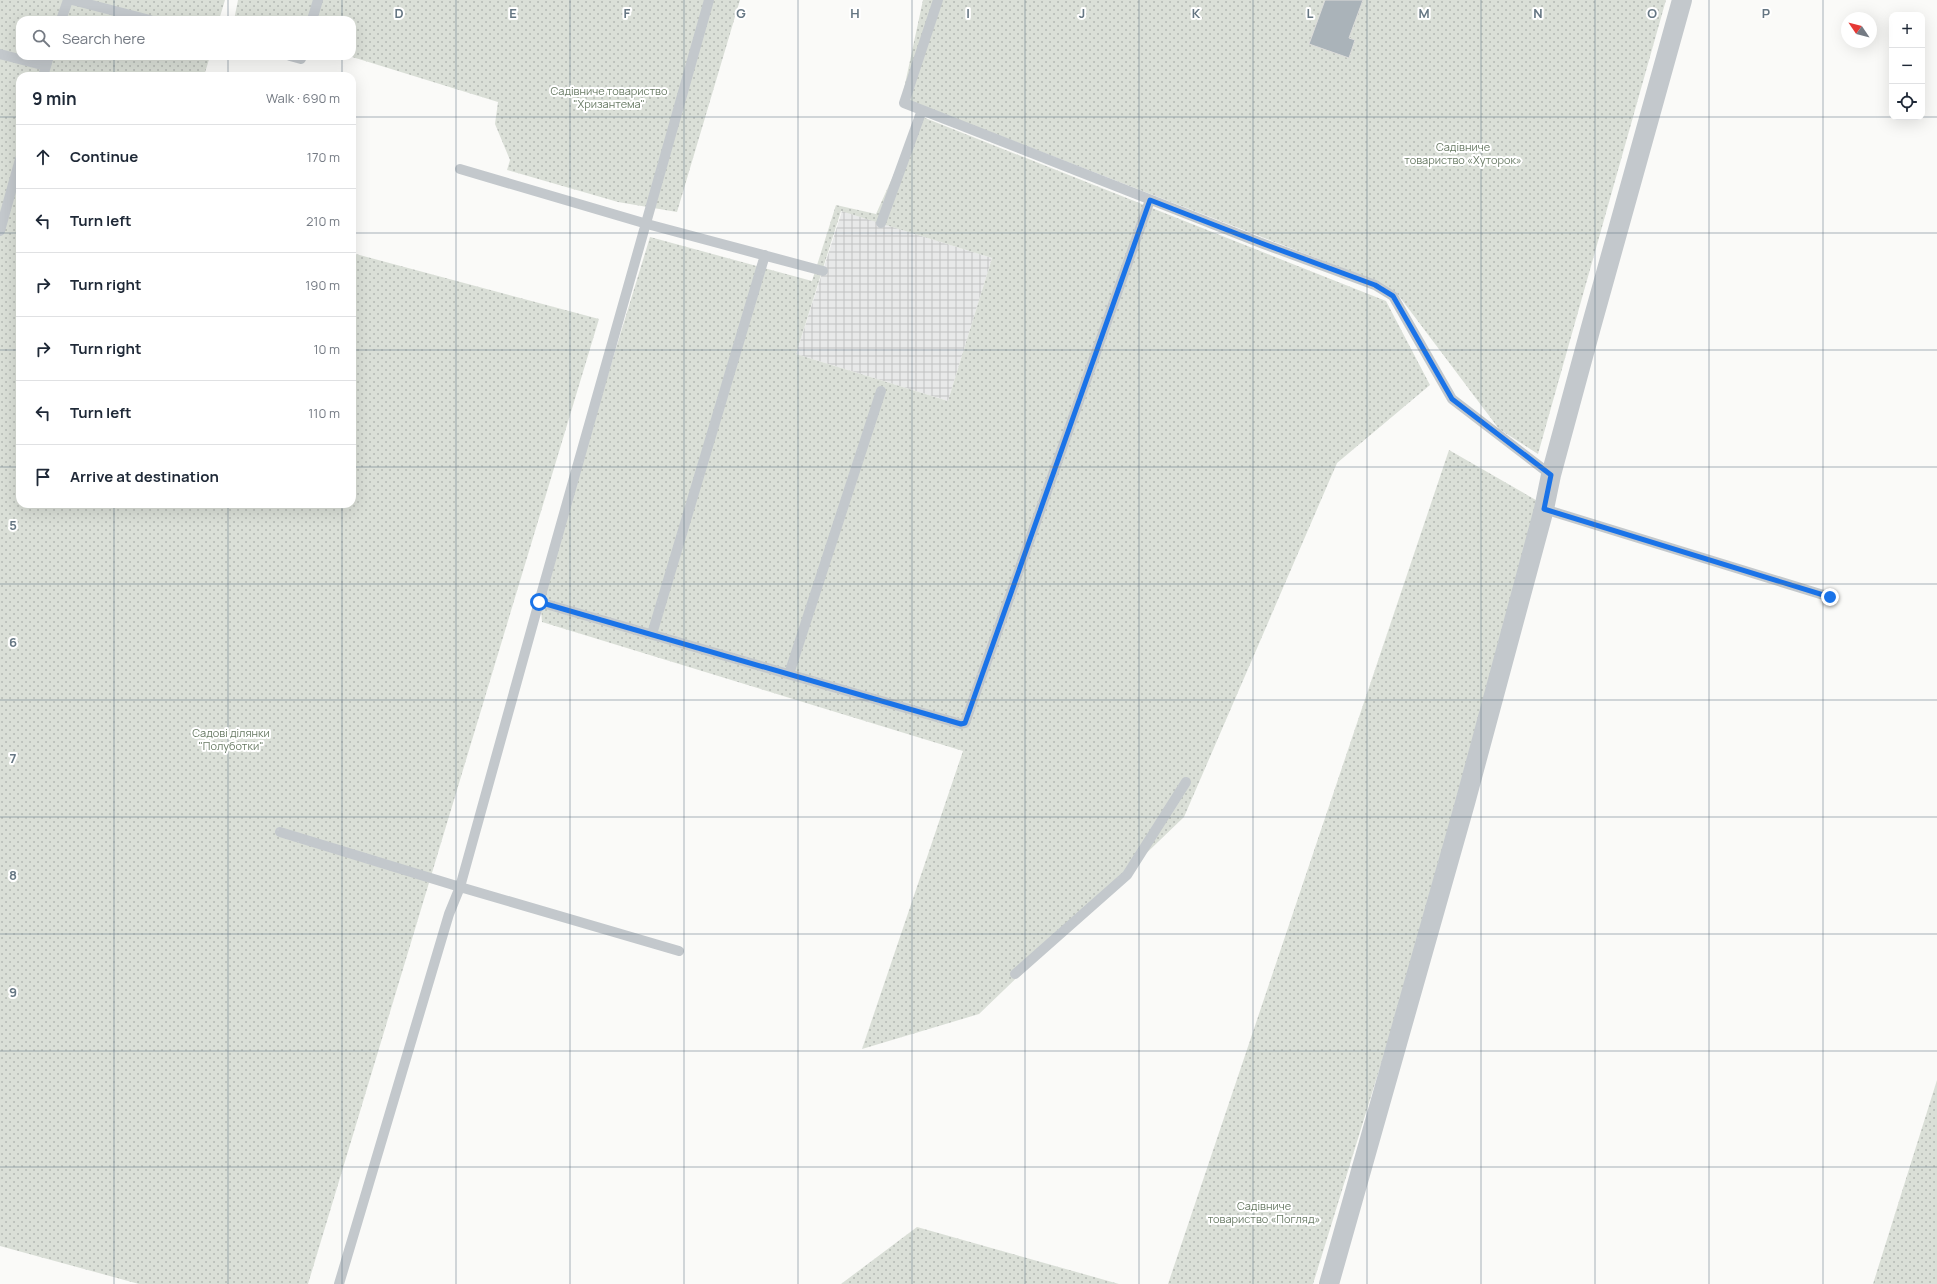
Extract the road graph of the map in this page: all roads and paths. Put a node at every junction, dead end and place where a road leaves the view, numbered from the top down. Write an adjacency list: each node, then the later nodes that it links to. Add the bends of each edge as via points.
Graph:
1 (68, 0): 7 (lane)
2 (72, 0): 8 (lane)
3 (318, 0): 9 (lane)
4 (709, 0): 18 (lane)
5 (938, 0): 13 (lane, via 904,103)
6 (1682, 0): 23 (street)
7 (63, 16)
8 (134, 16)
9 (313, 16)
10 (0, 54): 12 (lane)
11 (48, 60): 12 (lane)
12 (44, 71)
13 (922, 110): 16 (lane); 17 (lane)
14 (460, 169): 18 (lane)
15 (16, 173): 19 (lane)
16 (1150, 200): 23 (lane, via 1375,285 1393,296 1452,399); 28 (lane, via 965,723 961,724)
17 (881, 223)
18 (647, 224): 20 (lane); 26 (lane)
19 (0, 230)
20 (765, 255): 21 (lane); 27 (lane)
21 (823, 271)
22 (881, 391): 28 (lane)
23 (1551, 475): 24 (street)
24 (1544, 509): 25 (lane); 35 (street, via 1463,810)
25 (1830, 597)
26 (539, 602): 27 (lane); 31 (lane)
27 (652, 634): 28 (lane)
28 (789, 674)
29 (1186, 782): 33 (lane, via 1127,875)
30 (280, 832): 31 (lane)
31 (460, 887): 32 (lane); 34 (lane, via 447,922)
32 (679, 951)
33 (1015, 974)
34 (339, 1284)
35 (1329, 1284)

